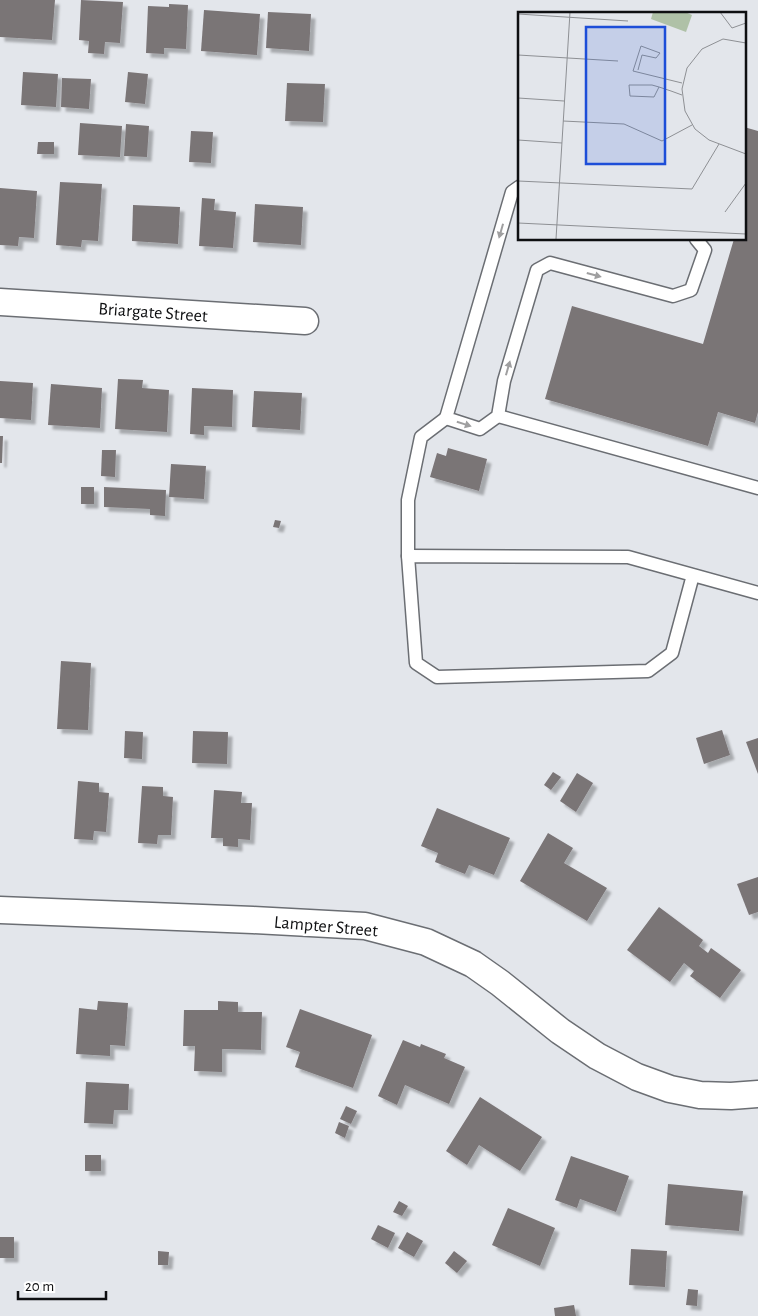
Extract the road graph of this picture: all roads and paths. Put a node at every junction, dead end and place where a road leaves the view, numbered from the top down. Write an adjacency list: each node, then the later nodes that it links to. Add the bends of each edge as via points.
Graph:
1 (518, 188): 6 (lane, one-way to 6, via 512,192)
2 (697, 240): 5 (lane, one-way to 2, via 504,381 537,270 550,263 673,296 691,290 705,250)
3 (0, 302): 4 (street, Briargate Street)
4 (305, 321)
5 (498, 416): 6 (lane, one-way to 5, via 480,429); 7 (lane)
6 (446, 418): 8 (lane, via 421,437 408,500)
7 (758, 488)
8 (408, 556): 9 (lane, via 628,557); 9 (lane, via 416,663 437,677 648,672 672,653)
9 (693, 575): 10 (lane)
10 (758, 593)
11 (0, 910): 12 (street, Lampter Street, via 365,926 426,942 473,964 597,1056 637,1077 700,1095)
12 (758, 1094)

